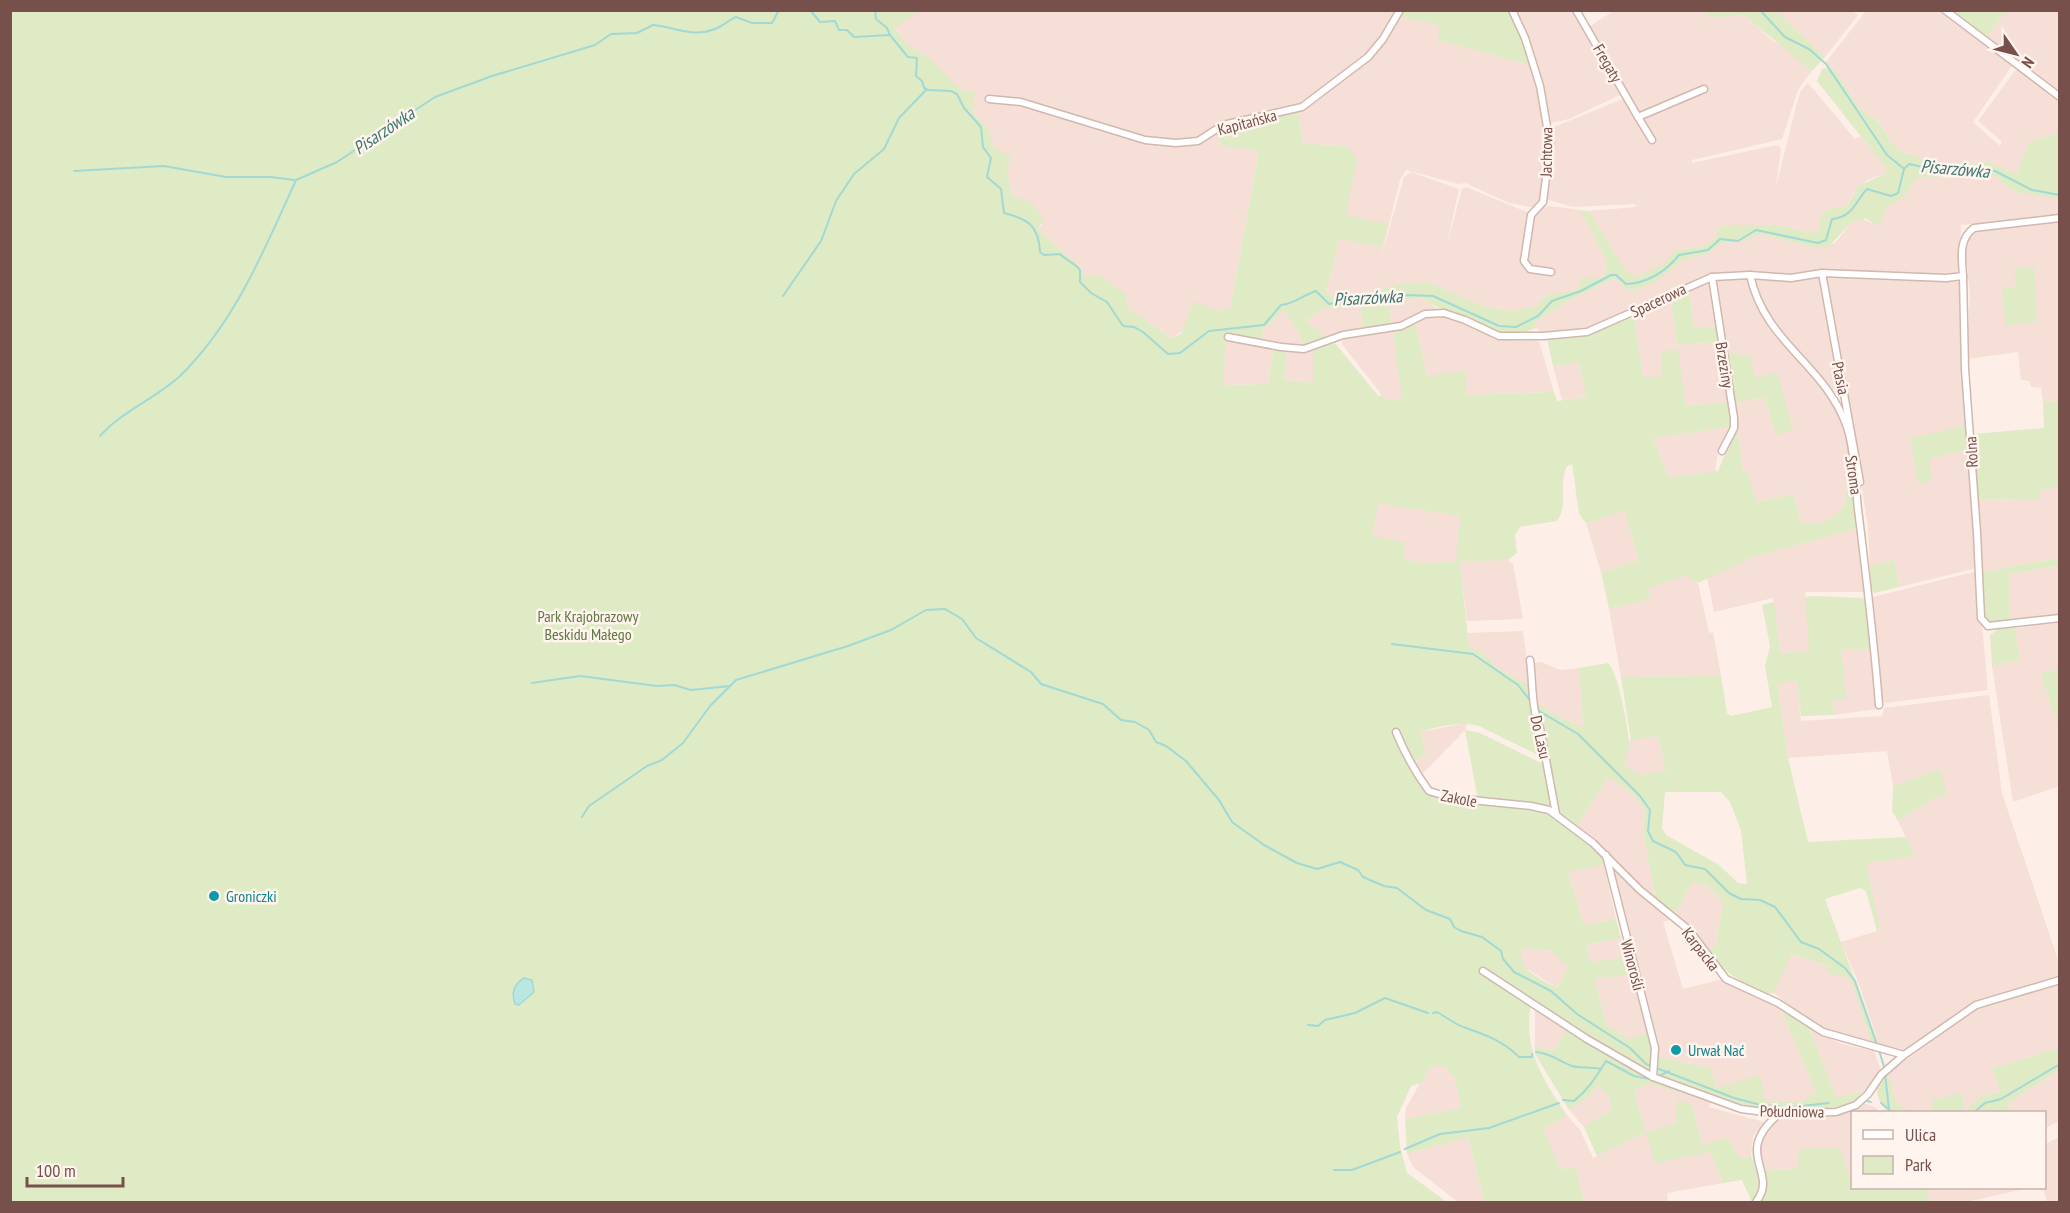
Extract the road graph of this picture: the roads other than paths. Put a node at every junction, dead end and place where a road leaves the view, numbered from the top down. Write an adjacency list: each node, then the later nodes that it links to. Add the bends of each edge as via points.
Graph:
1 (1400, 10): 7 (street, Kapitańska, via 1372,52 1312,102 1223,125 1190,143 1145,140 1042,107)
2 (1512, 10): 11 (street, Jachtowa, via 1540,86 1550,144 1543,202 1531,215 1524,261 1530,269)
3 (1576, 10): 8 (street, Fregaty)
4 (1945, 10): 6 (street)
5 (1704, 89): 8 (street)
6 (2060, 97)
7 (989, 99)
8 (1638, 117): 9 (street, Fregaty)
9 (1652, 140)
10 (2060, 218): 14 (street, via 1974,228 1962,248)
11 (1551, 272)
12 (1822, 273): 13 (street, Spacerowa, via 1791,278); 14 (street, Spacerowa); 18 (street, Ptasia)
13 (1750, 275): 15 (street, Spacerowa); 21 (street, Stroma, via 1771,327 1815,372 1847,428 1870,596)
14 (1963, 276): 19 (street, Rolna, via 1964,357 1981,618 1988,626)
15 (1712, 277): 16 (street, Spacerowa, via 1587,332 1506,338 1444,313 1425,314 1401,326 1342,335 1304,349); 17 (street, Brzeziny, via 1734,418 1734,428)
16 (1228, 337)
17 (1722, 451)
18 (1860, 482)
19 (2060, 618)
20 (1530, 660): 23 (street, Do Lasu, via 1534,715 1540,728)
21 (1879, 705)
22 (1396, 732): 23 (street, Zakole, via 1408,761 1430,791 1452,798 1531,806)
23 (1556, 814): 24 (street, Karpacka)
24 (1605, 854): 27 (street, Karpacka, via 1640,890 1689,930 1726,979 1778,1003 1823,1032); 28 (street, Winorośli, via 1655,1048)
25 (1483, 971): 28 (street, Południowa)
26 (2060, 980): 27 (street, Południowa, via 1976,1005)
27 (1904, 1055): 29 (street, Południowa, via 1856,1105 1836,1112)
28 (1653, 1077): 29 (street, Południowa, via 1741,1108)
29 (1779, 1113): 30 (street, via 1768,1123 1755,1148 1762,1177)
30 (1756, 1203)

